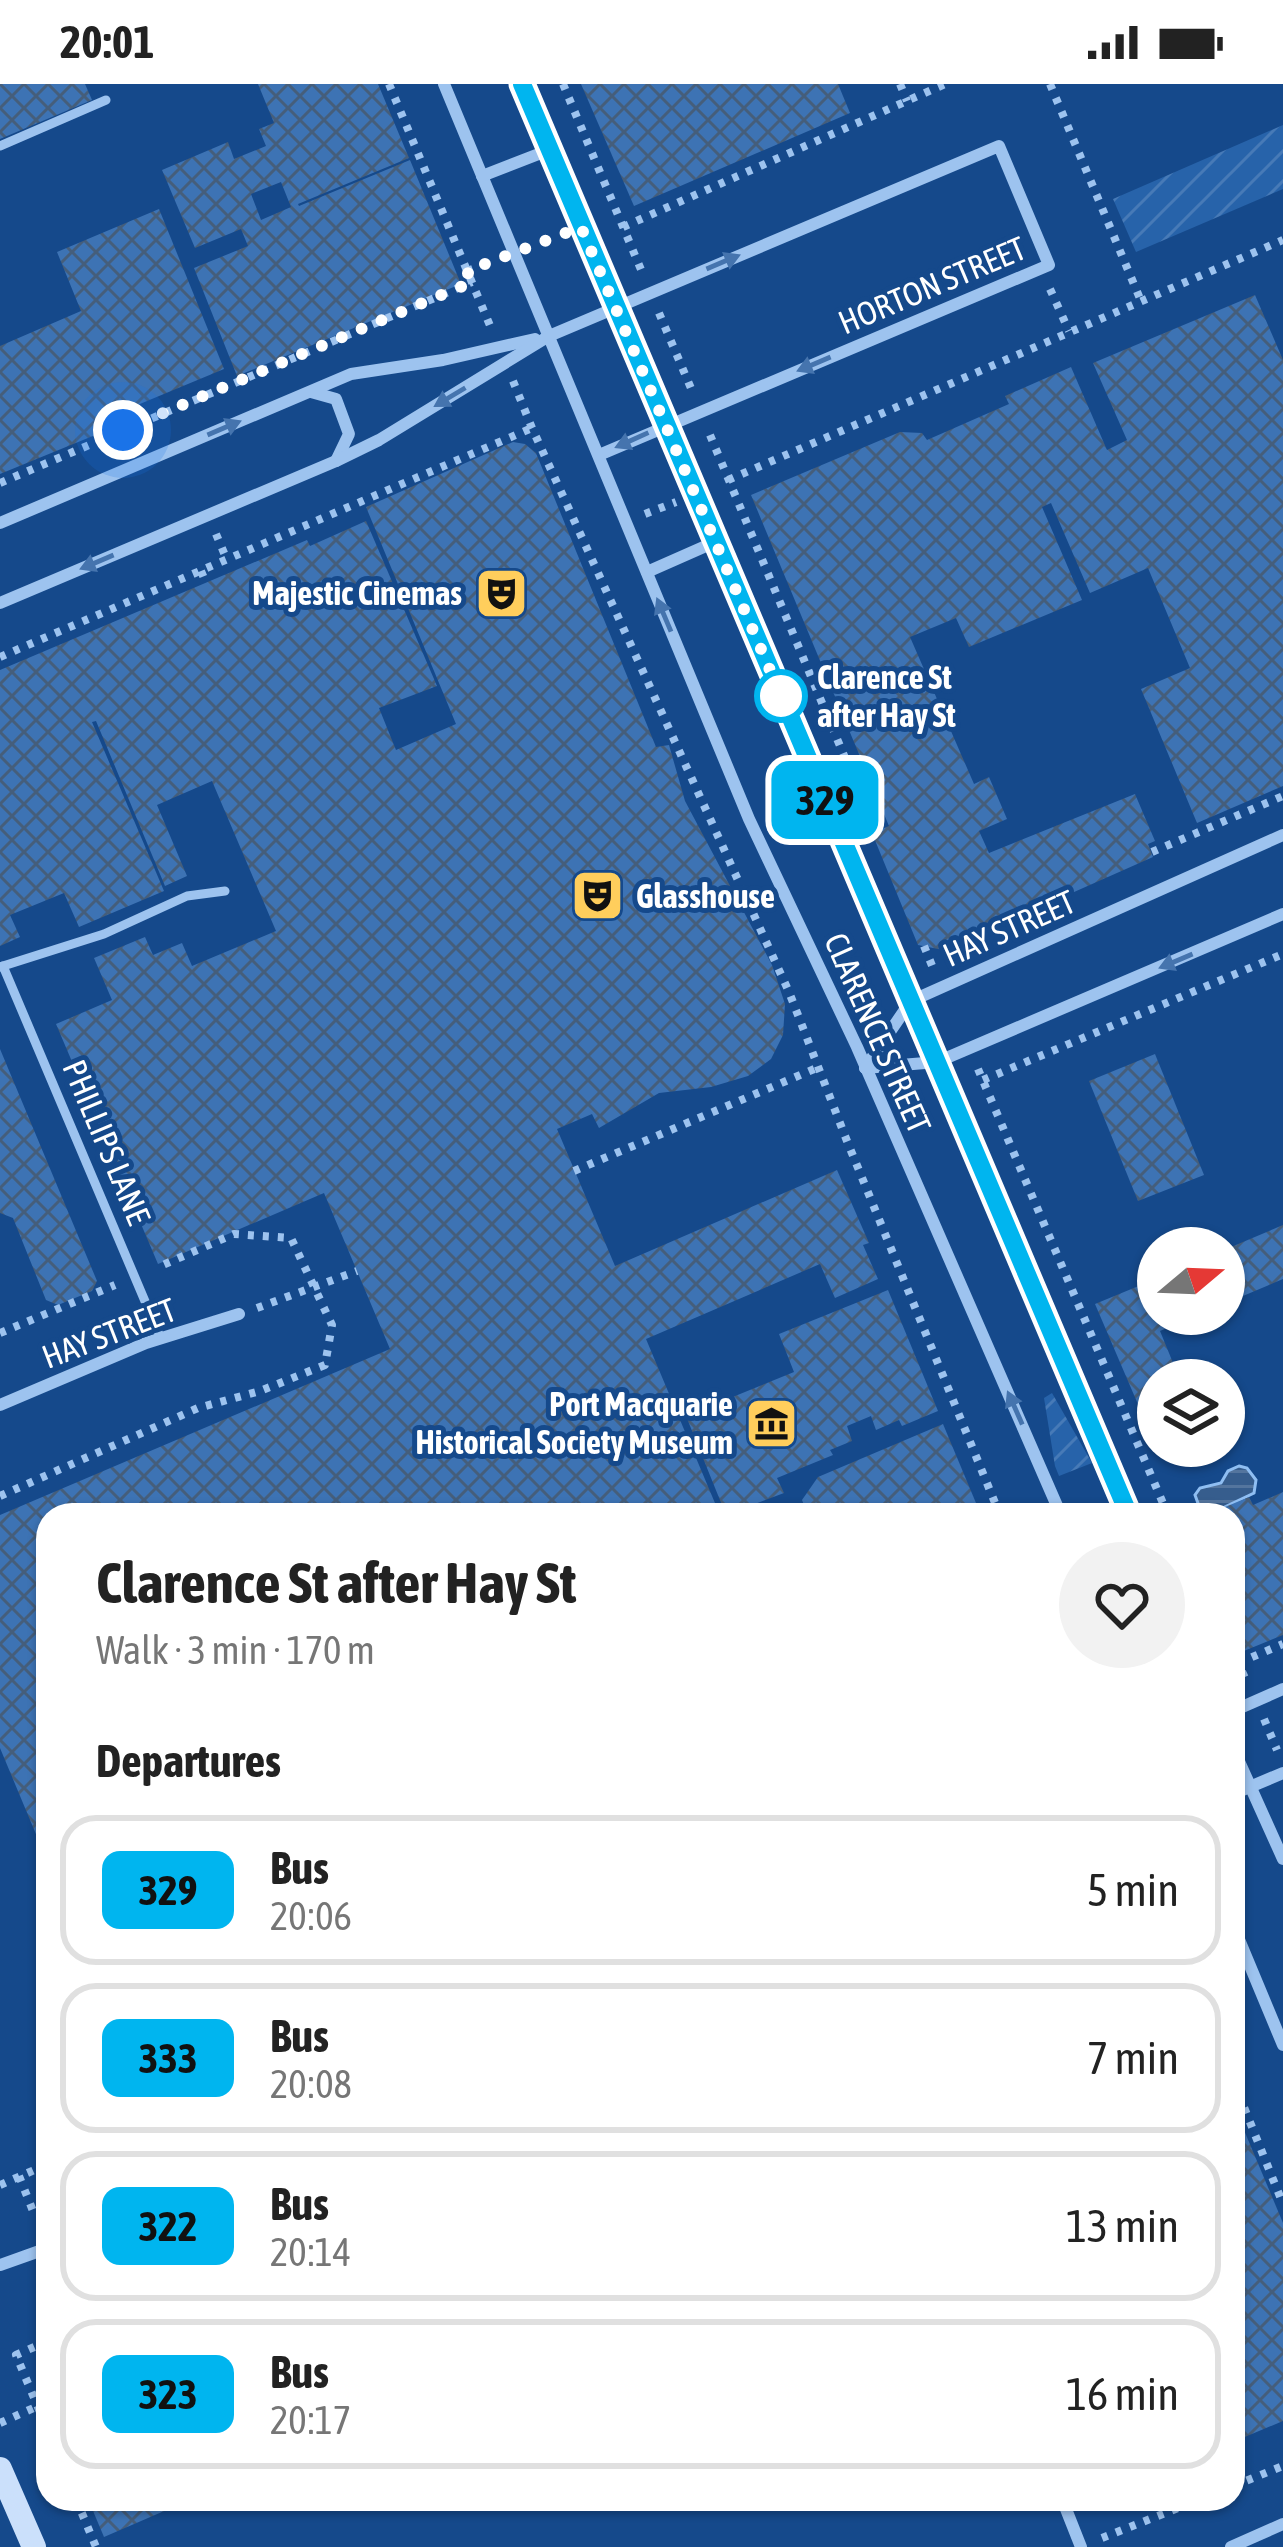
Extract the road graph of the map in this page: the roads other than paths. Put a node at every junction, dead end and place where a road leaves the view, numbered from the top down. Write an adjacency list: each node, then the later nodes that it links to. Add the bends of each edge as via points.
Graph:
1 (444, 84): 6 (street, CLARENCE STREET)
2 (522, 84): 5 (street, CLARENCE STREET)
3 (106, 100): 4 (lane)
4 (0, 146)
5 (549, 150): 6 (street); 7 (street, CLARENCE STREET)
6 (482, 176): 8 (street, CLARENCE STREET)
7 (615, 307): 8 (street, HORTON STREET); 10 (street, CLARENCE STREET); 10 (street, HORTON STREET, one-way to 10, via 999,146 1049,265)
8 (549, 336): 9 (street, HORTON STREET, via 351,374); 11 (street, CLARENCE STREET); 12 (street, HORTON STREET, one-way to 12)
9 (310, 391): 12 (street, via 336,399 349,434); 13 (street, HORTON STREET, one-way to 9)
10 (666, 425): 11 (street, HORTON STREET, one-way to 11); 14 (street, CLARENCE STREET)
11 (599, 455): 15 (street, CLARENCE STREET)
12 (336, 461): 16 (street, HORTON STREET, one-way to 16)
13 (0, 523)
14 (715, 542): 15 (street); 21 (street, CLARENCE STREET)
15 (647, 572): 23 (street, CLARENCE STREET, one-way to 15, via 749,819)
16 (0, 603)
17 (1283, 835): 21 (street, HAY STREET)
18 (225, 892): 20 (lane, via 187,896 104,934)
19 (1283, 914): 22 (street, one-way to 22)
20 (2, 966): 25 (lane, PHILLIPS LANE)
21 (911, 1001): 22 (street, CLARENCE STREET); 23 (street, HAY STREET)
22 (937, 1062): 23 (street); 28 (street, CLARENCE STREET)
23 (865, 1068): 27 (street, CLARENCE STREET, one-way to 23)
24 (239, 1314): 25 (street, HAY STREET)
25 (161, 1339): 26 (street, HAY STREET)
26 (0, 1406)
27 (1056, 1503)
28 (1125, 1503)
29 (1283, 1689): 30 (street)
30 (1245, 1706)
31 (1283, 1773): 33 (street)
32 (1245, 1774): 33 (street)
33 (1251, 1787): 34 (street); 35 (street)
34 (1245, 1789)
35 (1283, 1859)
36 (1245, 1954): 37 (street)
37 (1283, 2045)
38 (36, 2252): 39 (street)
39 (0, 2265)
40 (0, 2469): 44 (street)
41 (1069, 2511): 43 (street)
42 (1283, 2524): 45 (street)
43 (1088, 2544)
44 (34, 2547)
45 (1231, 2547)

